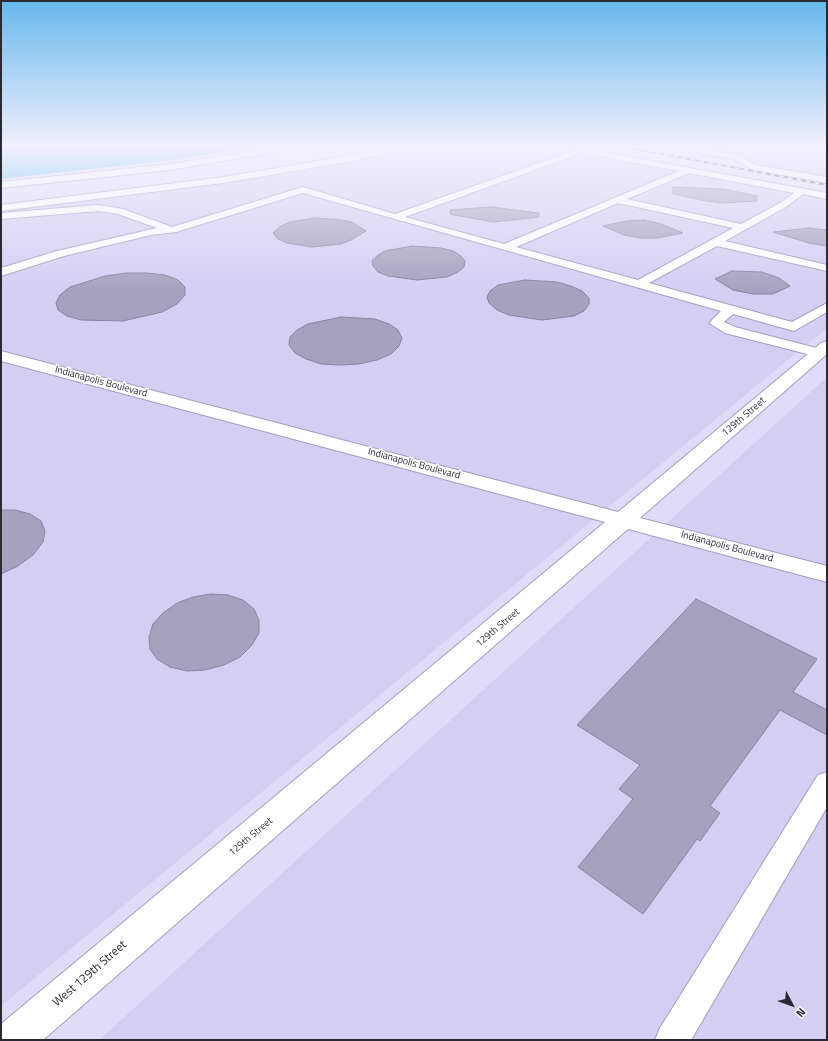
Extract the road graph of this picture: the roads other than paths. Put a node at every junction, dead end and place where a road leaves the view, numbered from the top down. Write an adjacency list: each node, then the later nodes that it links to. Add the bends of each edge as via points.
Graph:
1 (67, 195): 9 (main road)
2 (115, 195): 10 (main road)
3 (289, 195): 14 (lane)
4 (319, 195): 12 (lane)
5 (457, 195): 12 (lane)
6 (629, 195): 8 (lane)
7 (797, 195): 13 (lane)
8 (616, 200): 13 (lane); 16 (lane)
9 (1, 203)
10 (1, 208)
11 (1, 216): 14 (lane, via 99,208 120,211)
12 (395, 217): 16 (lane)
13 (742, 227): 15 (lane)
14 (172, 230): 18 (lane, via 151,232 75,250)
15 (714, 242): 17 (lane); 19 (lane)
16 (506, 247): 19 (lane)
17 (827, 268)
18 (1, 272)
19 (639, 284): 21 (lane)
20 (827, 306): 21 (lane, via 794,328)
21 (730, 309): 22 (lane, via 716,323 730,330)
22 (823, 350): 24 (main road, 129th Street)
23 (1, 356): 24 (main road, Indianapolis Boulevard)
24 (625, 520): 25 (main road, Indianapolis Boulevard); 27 (main road, 129th Street)
25 (827, 574)
26 (827, 783): 29 (lane)
27 (167, 908): 28 (main road, West 129th Street)
28 (13, 1040)
29 (672, 1040)

